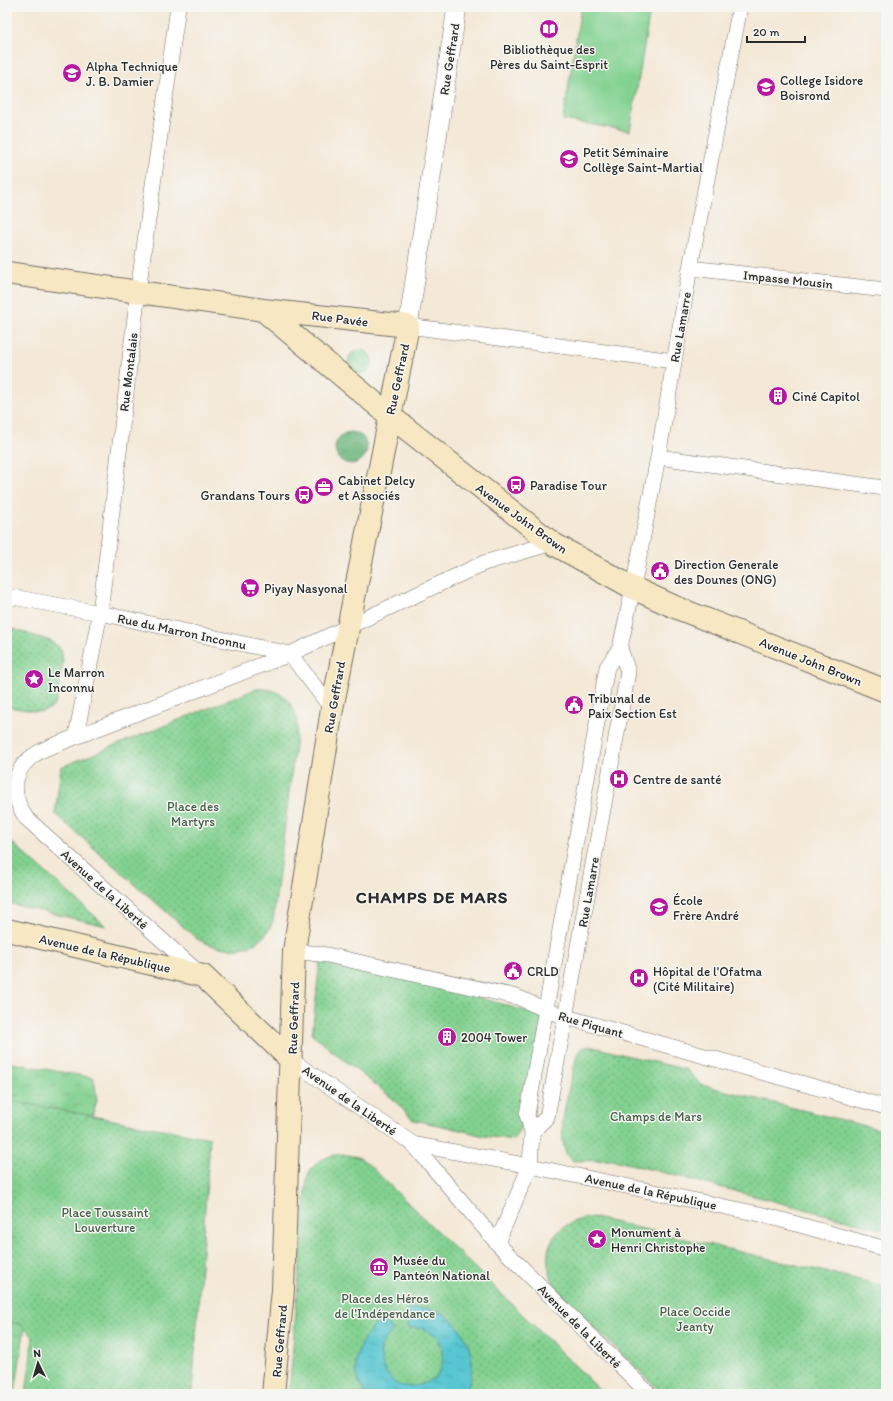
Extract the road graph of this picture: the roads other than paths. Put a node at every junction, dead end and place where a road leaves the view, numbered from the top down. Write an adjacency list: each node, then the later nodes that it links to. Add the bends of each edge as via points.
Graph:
1 (178, 7): 7 (street, Rue Montalais)
2 (457, 7): 9 (street, Rue Geffrard)
3 (740, 7): 4 (street, Rue Lamarre)
4 (690, 268): 6 (street, Impasse Mousin); 10 (street, Rue Lamarre)
5 (7, 273): 7 (main road, Rue Pavée)
6 (886, 290)
7 (138, 291): 8 (main road, Rue Pavée); 17 (street, Rue Montalais)
8 (263, 310): 9 (main road, Rue Pavée); 11 (main road, Avenue John Brown)
9 (408, 326): 10 (street, Rue Pavée); 11 (main road, Rue Geffrard)
10 (674, 361): 12 (street, Rue Lamarre)
11 (389, 415): 14 (main road, Avenue John Brown); 18 (main road, Rue Geffrard)
12 (658, 457): 13 (street); 15 (street, Rue Lamarre)
13 (884, 488)
14 (552, 543): 15 (main road, Avenue John Brown); 18 (street, via 484,563)
15 (633, 588): 19 (street, Rue Lamarre); 21 (main road, Avenue John Brown)
16 (7, 596): 17 (street, Rue du Marron Inconnu)
17 (100, 613): 20 (street, Rue du Marron Inconnu); 23 (street, Rue Montalais)
18 (347, 629): 20 (street); 22 (main road, Rue Geffrard)
19 (620, 648): 27 (street, Rue Lamarre, via 607,667); 28 (street, Rue Lamarre, via 628,672)
20 (290, 654): 22 (street); 23 (street)
21 (886, 691)
22 (332, 709): 25 (main road, Rue Geffrard)
23 (76, 736): 26 (street, Avenue de la Liberté, via 29,757 23,764 16,782 17,800 21,810 32,825)
24 (7, 930): 26 (main road, Avenue de la République)
25 (294, 951): 27 (street, Rue Piquant, via 327,955 517,996); 29 (main road, Rue Geffrard)
26 (203, 976): 29 (main road, Avenue de la Liberté)
27 (546, 1010): 28 (street, Rue Piquant); 31 (street, Rue Lamarre, via 527,1115)
28 (566, 1017): 30 (street, Rue Piquant); 31 (street, Rue Lamarre, via 547,1117)
29 (291, 1060): 32 (street, Avenue de la Liberté); 36 (main road, Rue Geffrard, via 283,1290)
30 (886, 1108)
31 (532, 1132): 33 (street, Rue Lamarre)
32 (413, 1144): 33 (street, Avenue de la République); 34 (street, Avenue de la Liberté)
33 (530, 1166): 34 (street, Rue Lamarre); 35 (street, Avenue de la République, via 764,1215)
34 (497, 1243): 37 (street, Avenue de la Liberté)
35 (886, 1249)
36 (274, 1394)
37 (649, 1394)

